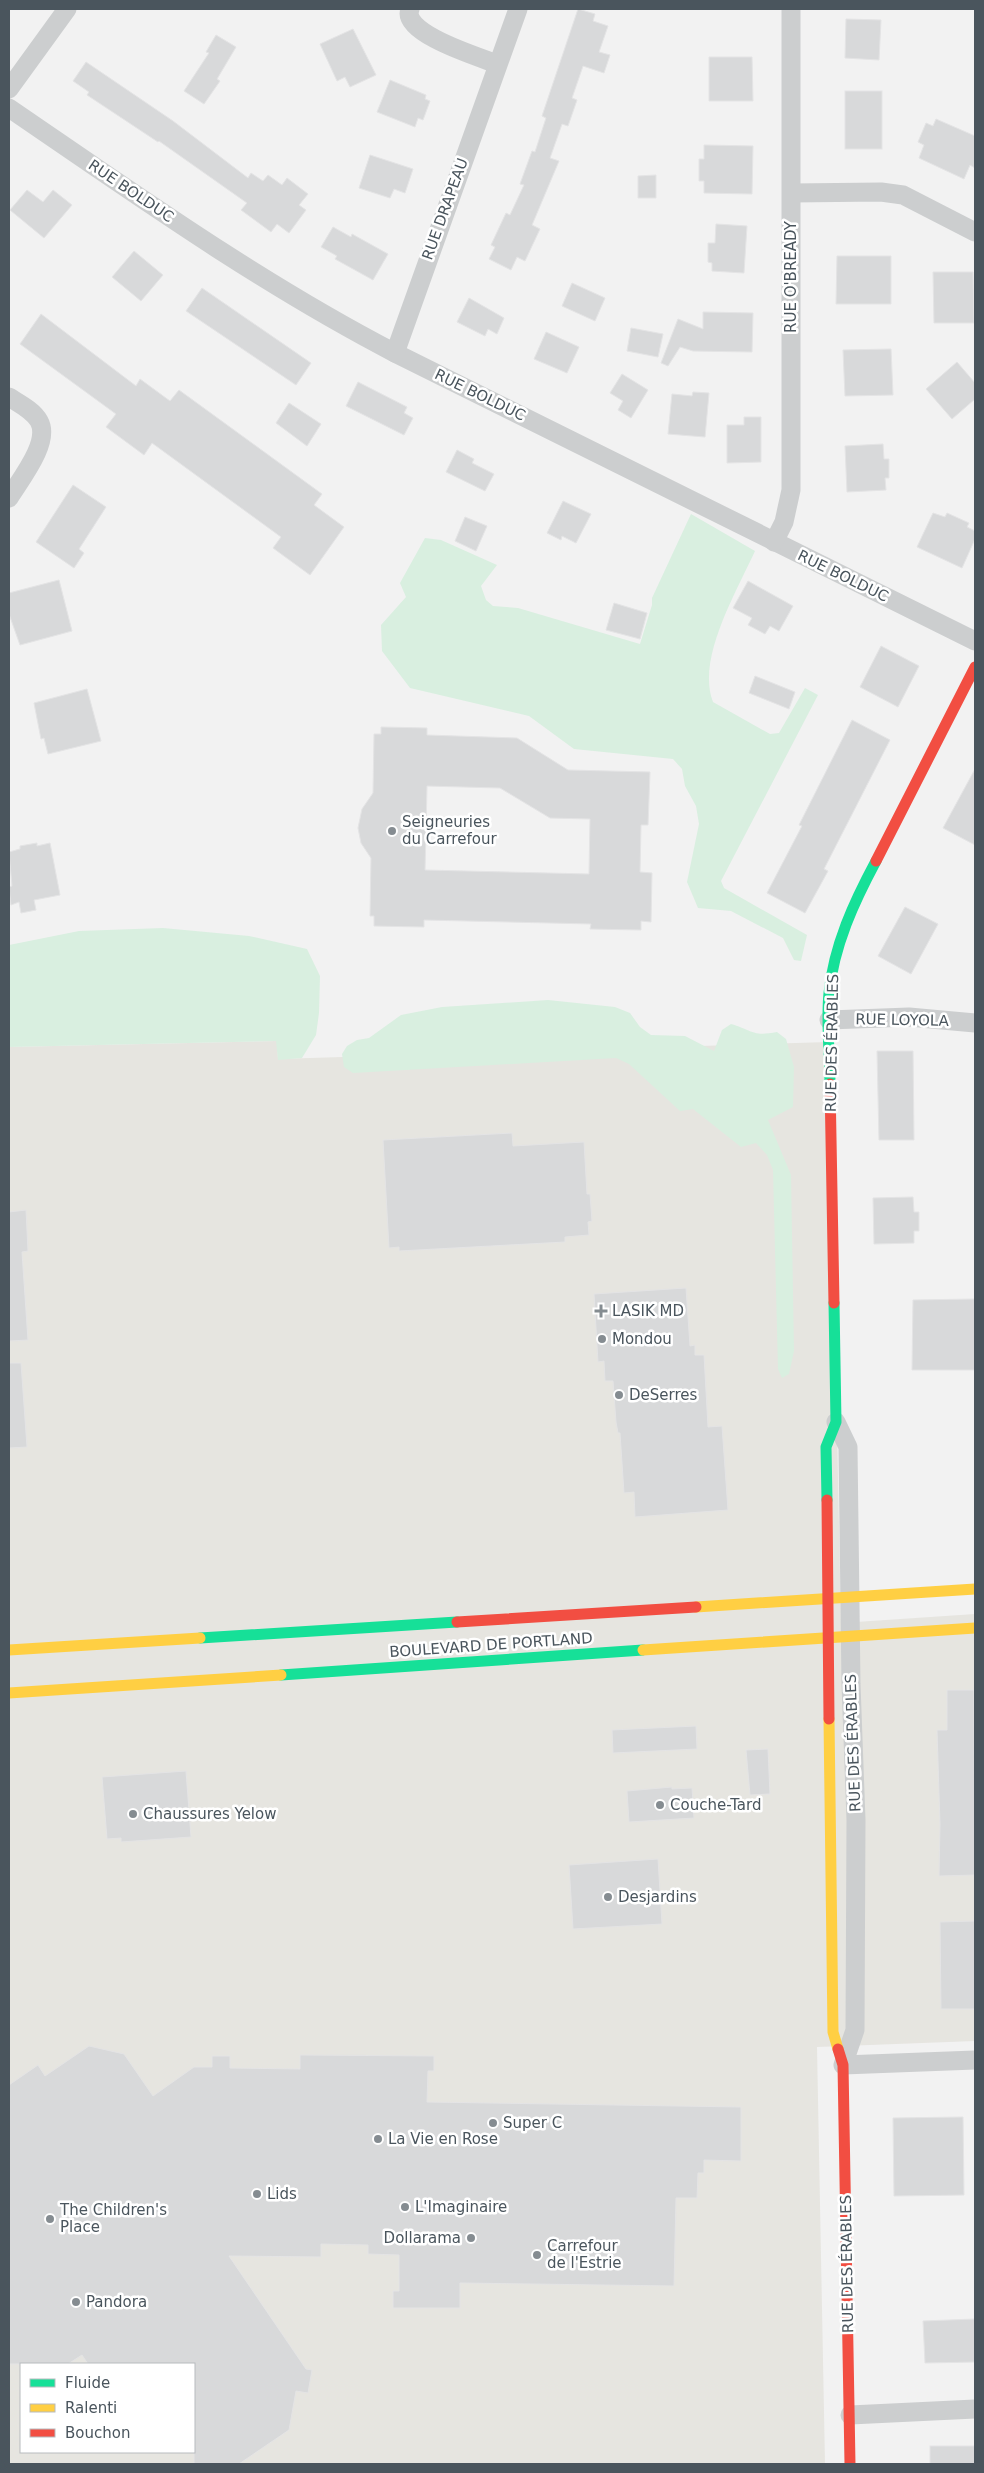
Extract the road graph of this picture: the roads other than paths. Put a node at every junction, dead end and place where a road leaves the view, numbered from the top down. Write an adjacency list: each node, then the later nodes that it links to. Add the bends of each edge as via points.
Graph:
1 (67, 9): 6 (street)
2 (410, 9): 5 (street, via 410,22 417,28)
3 (518, 9): 5 (street, RUE DRAPEAU)
4 (790, 9): 8 (street, RUE O'BREADY)
5 (497, 64): 10 (street, RUE DRAPEAU)
6 (9, 89)
7 (9, 108): 10 (street, RUE BOLDUC, via 193,233 311,308)
8 (792, 193): 9 (street, via 881,192 903,195); 13 (street, RUE O'BREADY, via 791,490 784,522)
9 (975, 232)
10 (395, 353): 13 (street, RUE BOLDUC)
11 (9, 397): 12 (street, via 40,421 42,432 35,456)
12 (9, 498)
13 (774, 542): 14 (street, RUE BOLDUC)
14 (975, 641)
15 (975, 668): 16 (main road, RUE DES ÉRABLES, via 853,905 834,961)
16 (829, 1020): 17 (street, RUE LOYOLA, via 909,1017); 18 (main road, RUE DES ÉRABLES)
17 (975, 1023)
18 (836, 1422): 20 (street, RUE DES ÉRABLES, via 848,1447); 21 (main road, RUE DES ÉRABLES, via 826,1447)
19 (975, 1588): 20 (main road, BOULEVARD DE PORTLAND)
20 (850, 1597): 21 (main road, BOULEVARD DE PORTLAND); 23 (street, RUE DES ÉRABLES)
21 (829, 1598): 24 (main road, RUE DES ÉRABLES); 25 (main road, BOULEVARD DE PORTLAND)
22 (975, 1628): 23 (main road, BOULEVARD DE PORTLAND)
23 (850, 1636): 24 (main road, BOULEVARD DE PORTLAND); 28 (street, RUE DES ÉRABLES, via 856,1820 855,2030)
24 (829, 1638): 26 (main road, BOULEVARD DE PORTLAND); 28 (main road, RUE DES ÉRABLES, via 833,2032)
25 (9, 1650)
26 (9, 1693)
27 (975, 2060): 28 (street)
28 (843, 2064): 30 (main road, RUE DES ÉRABLES)
29 (975, 2409): 30 (street)
30 (850, 2415): 31 (main road, RUE DES ÉRABLES)
31 (850, 2464)

